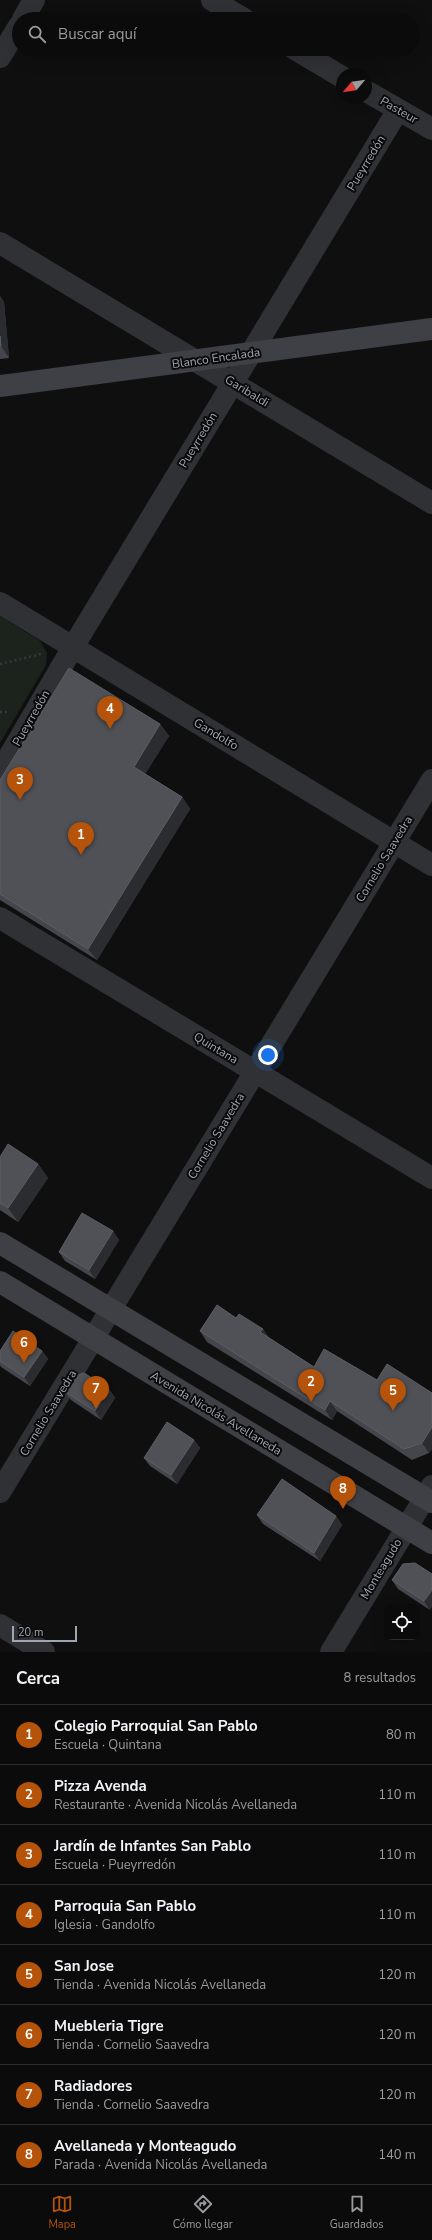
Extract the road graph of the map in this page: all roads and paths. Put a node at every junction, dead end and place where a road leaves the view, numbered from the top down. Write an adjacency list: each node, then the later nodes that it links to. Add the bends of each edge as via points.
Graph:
1 (34, 0): 3 (street)
2 (212, 0): 4 (street)
3 (27, 12)
4 (232, 12)
5 (12, 37): 7 (street)
6 (307, 56): 8 (street)
7 (0, 57)
8 (336, 73)
9 (372, 95): 10 (street, Pasteur)
10 (398, 110): 11 (street, Pasteur); 14 (street, Pueyrredón)
11 (432, 129)
12 (0, 243): 15 (street, Garibaldi)
13 (432, 329): 14 (main road, Blanco Encalada)
14 (251, 353): 15 (main road, Blanco Encalada); 16 (street, Pueyrredón)
15 (195, 361): 16 (street, Garibaldi); 17 (main road, Blanco Encalada)
16 (233, 383): 18 (street, Garibaldi); 20 (street, Pueyrredón)
17 (0, 386)
18 (432, 502)
19 (0, 603): 20 (street, Gandolfo)
20 (73, 647): 21 (path); 22 (street, Pueyrredón); 24 (street, Gandolfo)
21 (0, 664)
22 (0, 772)
23 (432, 780): 24 (street, Cornelio Saavedra)
24 (394, 843): 25 (street, Gandolfo); 27 (street, Cornelio Saavedra)
25 (432, 865)
26 (0, 918): 27 (street, Quintana)
27 (255, 1072): 28 (street, Quintana); 31 (street, Cornelio Saavedra)
28 (432, 1178)
29 (0, 1243): 31 (main road)
30 (0, 1282): 32 (main road, Avenida Nicolás Avellaneda)
31 (111, 1310): 32 (street, Cornelio Saavedra); 34 (main road)
32 (93, 1339): 33 (street, Cornelio Saavedra); 35 (main road, Avenida Nicolás Avellaneda)
33 (0, 1492)
34 (430, 1496): 35 (street, Monteagudo)
35 (407, 1528): 36 (main road, Avenida Nicolás Avellaneda); 39 (street, Monteagudo)
36 (432, 1543)
37 (0, 1626): 38 (street)
38 (44, 1652)
39 (331, 1652)

